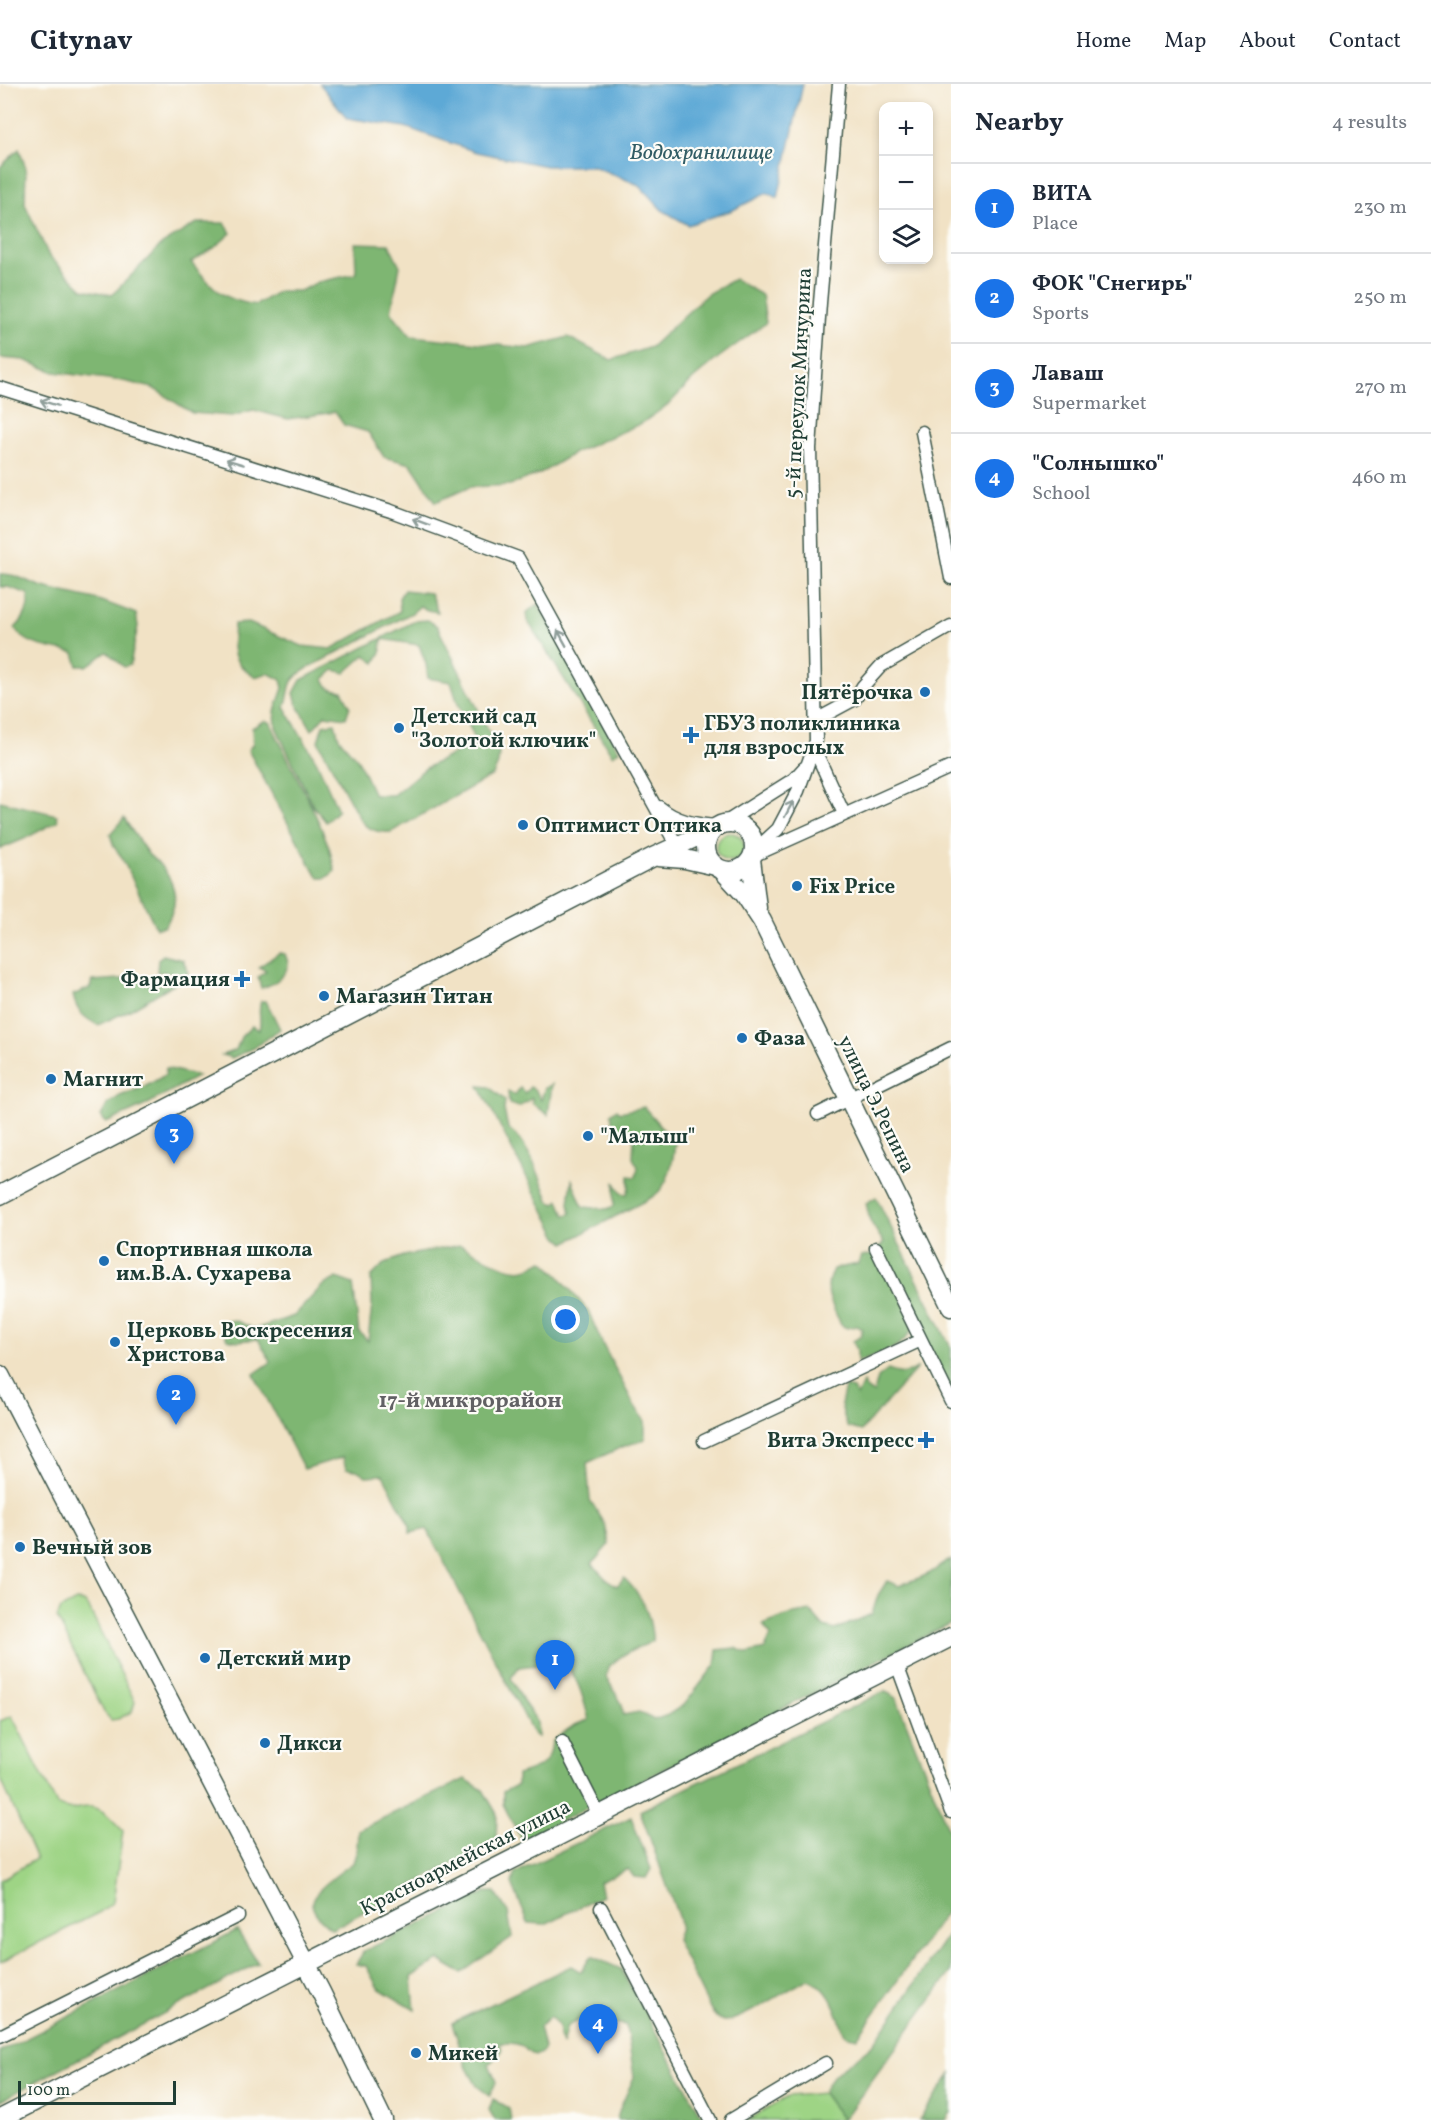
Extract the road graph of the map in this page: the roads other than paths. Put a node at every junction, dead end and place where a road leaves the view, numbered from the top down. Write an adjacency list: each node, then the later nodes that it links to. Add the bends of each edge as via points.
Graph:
1 (839, 84): 6 (street, 5-й переулок Мичурина, via 810,448)
2 (0, 388): 9 (street, one-way to 2, via 518,558 391,511)
3 (922, 432): 4 (street)
4 (951, 578)
5 (951, 626): 6 (street, via 881,666 855,699)
6 (816, 720): 7 (street, 5-й переулок Мичурина)
7 (813, 752): 10 (street); 11 (street, via 794,779); 13 (street, 5-й переулок Мичурина, one-way to 7, via 778,829)
8 (951, 767): 10 (street)
9 (652, 799): 11 (street, via 674,817); 12 (street)
10 (844, 814): 13 (street)
11 (719, 827): 12 (street); 13 (street, via 739,825 748,831 753,841); 15 (street, via 710,834 706,845 709,857)
12 (677, 846): 14 (street)
13 (752, 855): 15 (street, via 741,868); 16 (street, улица Э.Репина, via 755,899)
14 (653, 857): 15 (street, via 673,857); 20 (street)
15 (719, 868): 16 (street, улица Э.Репина, via 745,895)
16 (762, 921): 18 (street, улица Э.Репина)
17 (951, 1048): 18 (street)
18 (849, 1099): 19 (street); 22 (street, улица Э.Репина)
19 (818, 1114)
20 (0, 1195)
21 (876, 1248): 23 (street)
22 (951, 1307)
23 (921, 1340): 25 (street); 26 (street)
24 (0, 1375): 34 (street)
25 (951, 1401)
26 (704, 1441)
27 (951, 1637): 28 (street, Красноармейская улица)
28 (897, 1665): 30 (street); 31 (street, Красноармейская улица)
29 (562, 1742): 31 (street)
30 (951, 1812)
31 (599, 1815): 34 (street, Красноармейская улица)
32 (601, 1908): 39 (street)
33 (238, 1916): 35 (street)
34 (305, 1963): 37 (street, Красноармейская улица); 38 (street)
35 (0, 2036)
36 (826, 2063): 40 (street)
37 (0, 2119)
38 (383, 2120)
39 (710, 2120)
40 (731, 2120)

